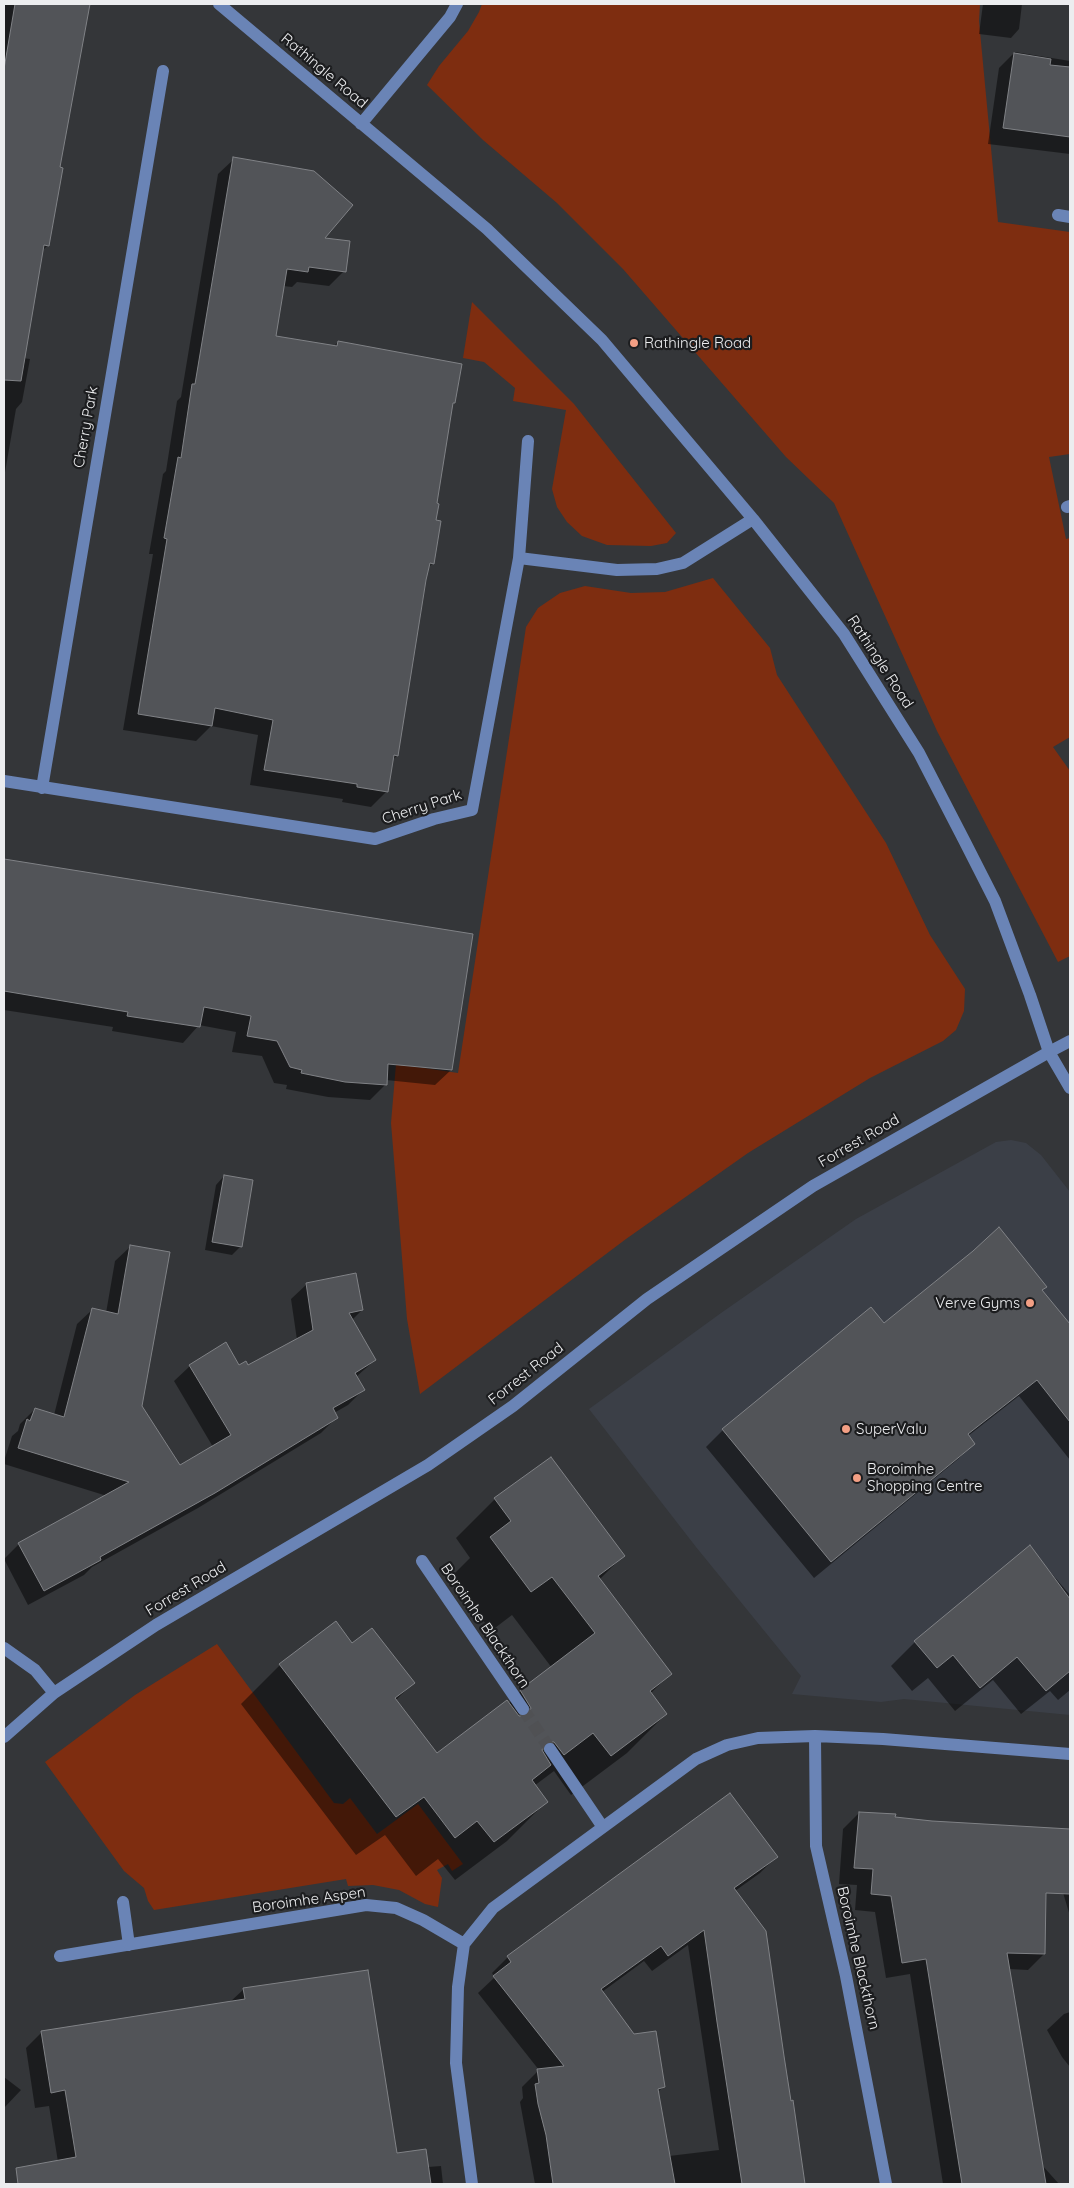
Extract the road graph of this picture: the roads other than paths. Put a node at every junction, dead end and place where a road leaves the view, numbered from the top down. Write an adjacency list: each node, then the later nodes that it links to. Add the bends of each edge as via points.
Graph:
1 (219, 4): 4 (street, Rathingle Road)
2 (457, 4): 4 (street, via 450,17)
3 (163, 71): 9 (street, Cherry Park)
4 (362, 124): 6 (street, Rathingle Road, via 487,229 602,340)
5 (528, 441): 7 (street, Cherry Park)
6 (753, 519): 7 (street, via 683,563 657,569 617,570); 11 (street, Rathingle Road, via 844,634 919,753 995,901)
7 (519, 558): 9 (street, Cherry Park, via 472,810 375,839)
8 (4, 781): 9 (street, Cherry Park)
9 (42, 788)
10 (1070, 1041): 11 (street, Forrest Road)
11 (1048, 1052): 12 (street, Rathingle Road); 15 (street, Forrest Road, via 813,1186 647,1299 513,1406 428,1465 156,1625)
12 (1070, 1088)
13 (422, 1561): 16 (street, Boroimhe Blackthorn)
14 (4, 1648): 15 (street, via 35,1670)
15 (54, 1694): 18 (street, Forrest Road)
16 (522, 1709)
17 (815, 1736): 20 (street, via 883,1738); 21 (street, via 758,1738 727,1745 696,1759); 27 (street, Boroimhe Blackthorn, via 816,1846 846,1976)
18 (4, 1737)
19 (550, 1749): 21 (street)
20 (1070, 1754)
21 (602, 1826): 24 (street, via 493,1908)
22 (123, 1902): 23 (street)
23 (130, 1944): 24 (street, Boroimhe Aspen, via 366,1905 396,1908); 25 (street, Boroimhe Aspen)
24 (464, 1944): 26 (street, via 458,1987 456,2063)
25 (60, 1956)
26 (472, 2184)
27 (886, 2184)

